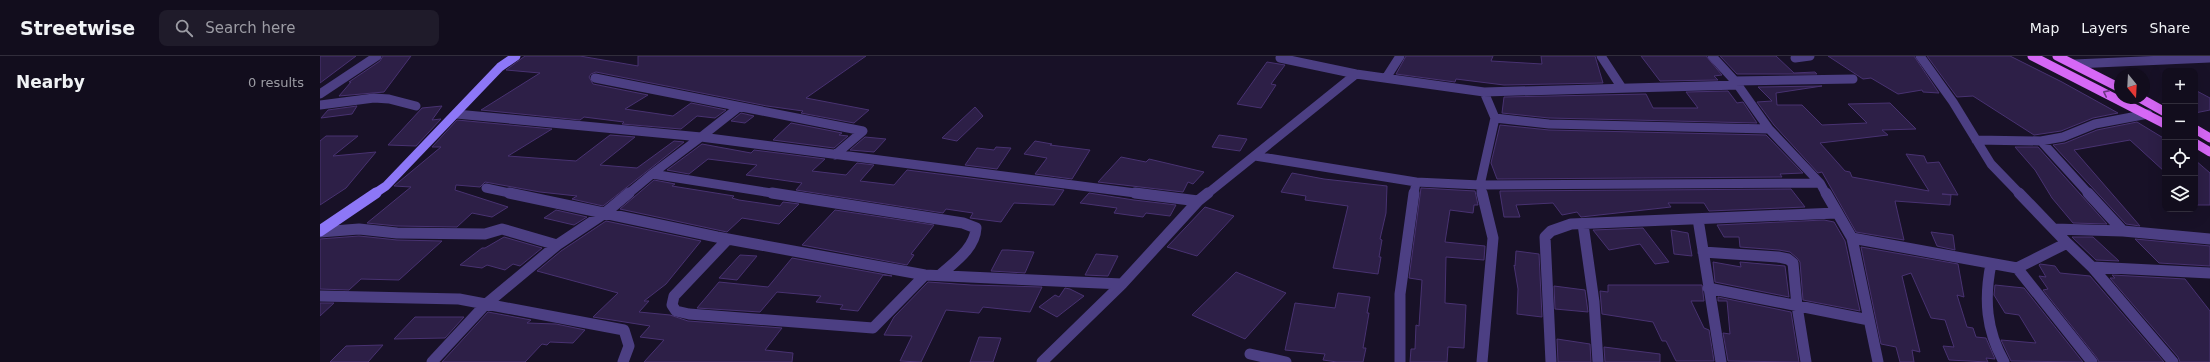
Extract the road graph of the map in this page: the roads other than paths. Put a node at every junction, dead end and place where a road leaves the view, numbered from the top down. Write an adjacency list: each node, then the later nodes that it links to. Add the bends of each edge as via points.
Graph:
1 (377, 56): 23 (street)
2 (516, 56): 29 (street, via 500,67)
3 (1400, 56): 17 (street)
4 (1601, 56): 21 (street)
5 (1712, 56): 19 (street)
6 (1810, 56): 11 (street)
7 (1920, 56): 37 (street)
8 (2032, 56): 30 (main road, one-way to 8)
9 (2057, 56): 13 (main road)
10 (1280, 58): 15 (street)
11 (1795, 58)
12 (2206, 59): 13 (street); 14 (street)
13 (2074, 64): 20 (main road)
14 (2210, 64)
15 (1356, 74): 17 (street); 42 (street)
16 (595, 78): 27 (street)
17 (1386, 78): 22 (street)
18 (1853, 78): 19 (street)
19 (1736, 83): 21 (street); 33 (street)
20 (2114, 85)
21 (1622, 88): 22 (street)
22 (1484, 92): 31 (street)
23 (320, 94)
24 (2150, 104): 28 (main road)
25 (320, 105): 26 (street, via 374,98)
26 (416, 106)
27 (739, 107): 35 (street); 41 (street, via 863,131)
28 (2162, 110)
29 (456, 114): 35 (street); 54 (street, via 386,186)
30 (2148, 114): 32 (main road); 38 (street, via 2095,124 2063,137)
31 (1495, 118): 33 (street, via 1549,124); 46 (street)
32 (2162, 122)
33 (1769, 129): 45 (street)
34 (2198, 131): 36 (main road)
35 (701, 137): 41 (street); 43 (street)
36 (2210, 138)
37 (1976, 140): 38 (street); 53 (street, via 1991,164)
38 (2041, 141): 55 (street)
39 (2198, 144): 40 (main road)
40 (2210, 152)
41 (835, 155): 48 (street)
42 (1255, 156): 44 (street); 48 (street)
43 (652, 174): 50 (street); 67 (street, via 963,223 976,228 977,234 971,245)
44 (1416, 182): 46 (street); 79 (street, via 1400,294)
45 (1820, 183): 46 (street); 49 (street)
46 (1480, 185): 80 (street, via 1493,238)
47 (486, 188): 50 (street)
48 (1198, 201): 68 (street)
49 (1836, 212): 51 (street); 56 (street)
50 (605, 213): 57 (street); 60 (street)
51 (1698, 219): 52 (street); 61 (street)
52 (1583, 224): 81 (street, via 1571,224 1552,231 1545,237); 82 (street, via 1594,302)
53 (2054, 229): 55 (street); 59 (street)
54 (320, 231): 60 (street, via 353,229 478,234 502,230)
55 (2123, 231): 58 (street)
56 (1852, 238): 62 (street); 73 (street)
57 (728, 239): 66 (street); 66 (street, via 674,296 672,305 676,311 873,328)
58 (2210, 239)
59 (2068, 243): 63 (street); 64 (street)
60 (558, 245): 71 (street)
61 (1703, 252): 69 (street); 72 (street, via 1788,259 1793,263)
62 (1991, 264): 64 (street); 86 (street, via 1986,287 1987,324)
63 (2092, 267): 65 (street); 88 (street)
64 (2017, 268): 87 (street)
65 (2210, 273)
66 (925, 275): 67 (street)
67 (939, 276): 68 (street)
68 (1122, 284): 77 (street)
69 (1708, 288): 72 (street); 83 (street)
70 (320, 296): 71 (street, via 459,299)
71 (485, 305): 75 (street); 76 (street, via 624,330 630,348)
72 (1797, 306): 73 (street); 84 (street)
73 (1869, 320): 85 (street)
74 (1250, 354): 78 (street)
75 (432, 362)
76 (623, 362)
77 (1042, 362)
78 (1286, 362)
79 (1400, 362)
80 (1482, 362)
81 (1551, 362)
82 (1598, 362)
83 (1721, 362)
84 (1806, 362)
85 (1878, 362)
86 (2004, 362)
87 (2092, 362)
88 (2173, 362)

